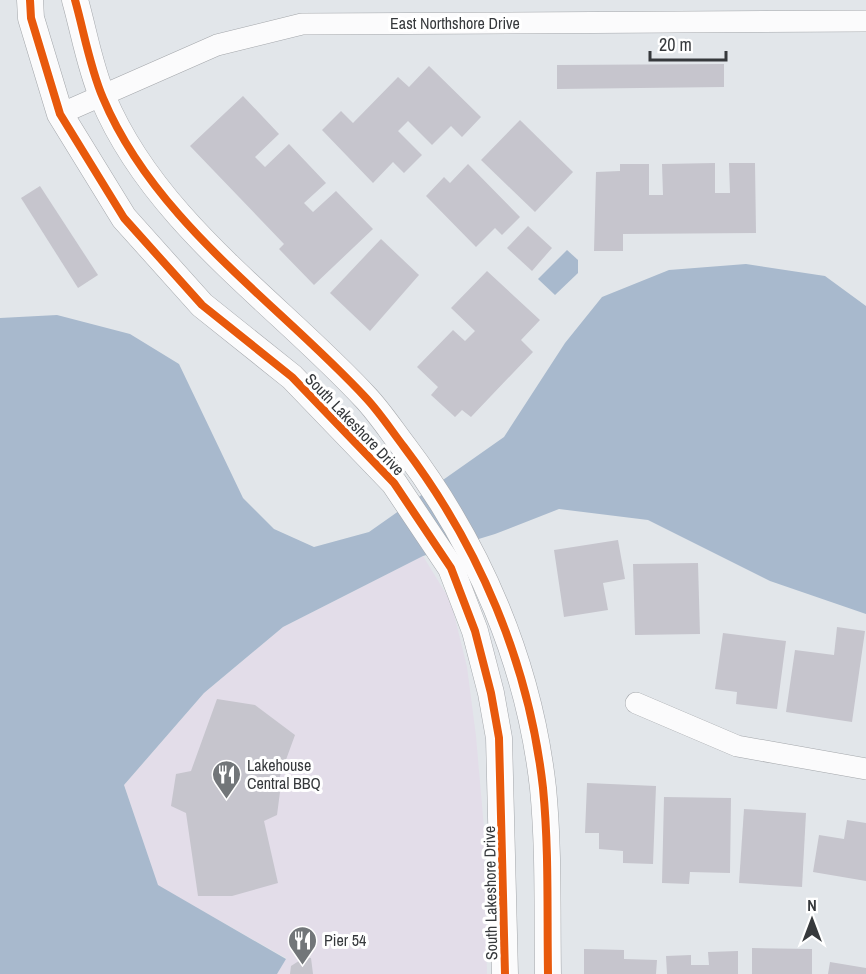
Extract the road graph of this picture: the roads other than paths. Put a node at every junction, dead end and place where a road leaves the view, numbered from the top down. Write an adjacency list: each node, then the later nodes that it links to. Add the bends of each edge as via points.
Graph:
1 (30, 0): 5 (street, South Lakeshore Drive)
2 (75, 0): 4 (street, South Lakeshore Drive)
3 (866, 21): 4 (street, East Northshore Drive, via 302,24 217,45)
4 (101, 95): 5 (street, East Northshore Drive); 9 (street, South Lakeshore Drive, via 150,177 198,239 368,399 448,508 471,553 511,640 537,746 546,821)
5 (60, 114): 8 (street, South Lakeshore Drive, via 124,218 202,305 292,377 394,483 451,568 475,631 499,738)
6 (636, 703): 7 (street, via 737,746)
7 (866, 769)
8 (505, 974)
9 (548, 974)

